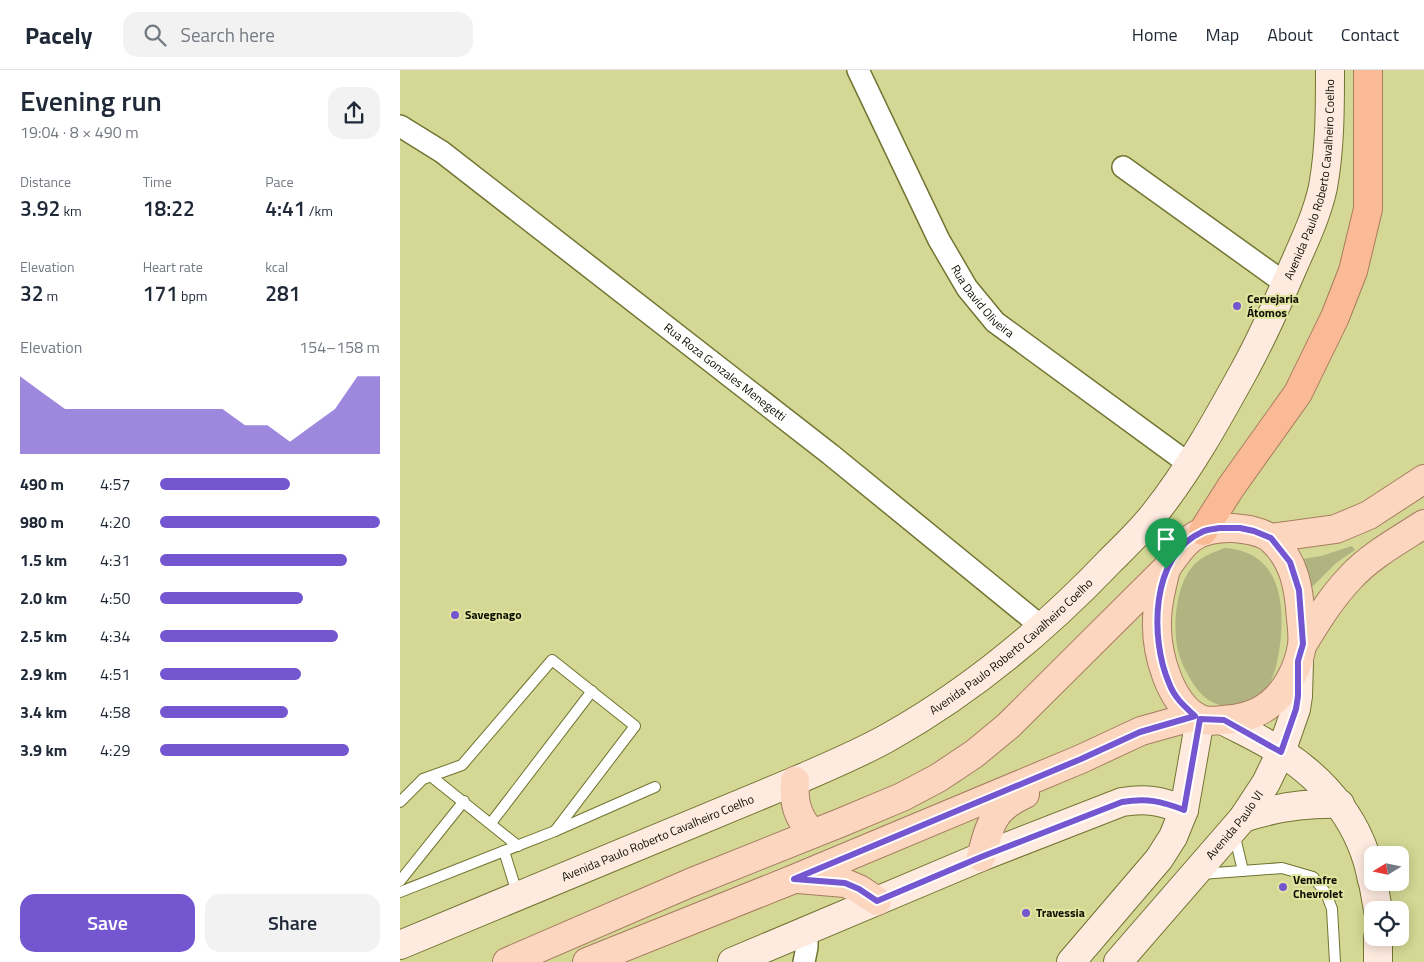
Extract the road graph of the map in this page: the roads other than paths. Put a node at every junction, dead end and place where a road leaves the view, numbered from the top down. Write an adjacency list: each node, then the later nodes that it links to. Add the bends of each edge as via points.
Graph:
1 (858, 70): 7 (street, Rua David Oliveira, via 939,240 967,288 995,322)
2 (1330, 70): 6 (street, Avenida Paulo Roberto Cavalheiro Coelho, via 1330,128 1322,189)
3 (1368, 70): 10 (highway, via 1368,209 1354,271 1298,393)
4 (400, 126): 13 (street, Rua Roza Gonzales Menegetti, via 450,158 830,454)
5 (1123, 167): 6 (street)
6 (1286, 284): 7 (street, Avenida Paulo Roberto Cavalheiro Coelho, via 1261,340)
7 (1189, 464): 13 (street, Avenida Paulo Roberto Cavalheiro Coelho, via 1155,514 1079,594)
8 (1424, 479): 11 (main road, via 1369,515 1336,529)
9 (1424, 524): 14 (main road, via 1372,558 1351,577 1332,599)
10 (1203, 531): 11 (main road, via 1240,528); 12 (main road, via 1188,540)
11 (1271, 538): 14 (main road, via 1290,562 1299,590)
12 (1166, 569): 16 (main road, via 1157,622 1161,660 1169,685 1182,704); 29 (main road, via 1008,726 974,754 938,778 902,796)
13 (1042, 627): 20 (street, Avenida Paulo Roberto Cavalheiro Coelho, via 980,677 924,716 856,754)
14 (1301, 652): 16 (main road, via 1285,689 1270,704 1256,713); 17 (street, Avenida Paulo VI, via 1296,709)
15 (592, 691): 19 (lane, via 552,660 462,765); 26 (lane); 28 (lane, via 635,726)
16 (1206, 718): 17 (street); 18 (main road, via 1140,732); 25 (street)
17 (1281, 752): 24 (street, via 1309,772); 27 (street, Avenida Paulo VI, via 1266,783)
18 (1081, 759): 33 (main road, via 1062,777 1014,799 996,814); 36 (main road)
19 (432, 777): 22 (lane); 23 (lane, via 423,779)
20 (795, 781): 29 (main road, via 795,804 804,825); 39 (street, Avenida Paulo Roberto Cavalheiro Coelho)
21 (655, 787): 28 (lane)
22 (464, 801): 26 (lane); 37 (lane)
23 (400, 802)
24 (1340, 804): 27 (street, via 1302,804 1264,810); 32 (street, via 1358,833)
25 (1184, 810): 33 (street, via 1140,799 1122,802); 42 (street, via 1159,859)
26 (491, 823): 30 (lane)
27 (1238, 823): 34 (lane); 35 (street, Avenida Paulo VI)
28 (555, 831): 30 (lane)
29 (812, 833): 45 (main road)
30 (518, 846): 31 (lane)
31 (504, 851): 38 (lane); 39 (lane)
32 (1364, 852)
33 (981, 857): 40 (street)
34 (1244, 871): 35 (lane); 51 (lane, via 1282,868 1313,877 1326,893 1332,909)
35 (1194, 875): 50 (street, Avenida Paulo VI)
36 (794, 879): 40 (main road, via 845,883); 46 (main road)
37 (400, 881)
38 (400, 892)
39 (518, 896): 44 (street, Avenida Paulo Roberto Cavalheiro Coelho)
40 (877, 901): 41 (street)
41 (807, 931): 47 (street); 48 (street)
42 (1090, 940): 49 (street); 50 (street)
43 (1378, 946): 52 (street)
44 (404, 949)
45 (507, 962)
46 (588, 962)
47 (732, 962)
48 (804, 962)
49 (1071, 962)
50 (1117, 962)
51 (1335, 962)
52 (1378, 962)

